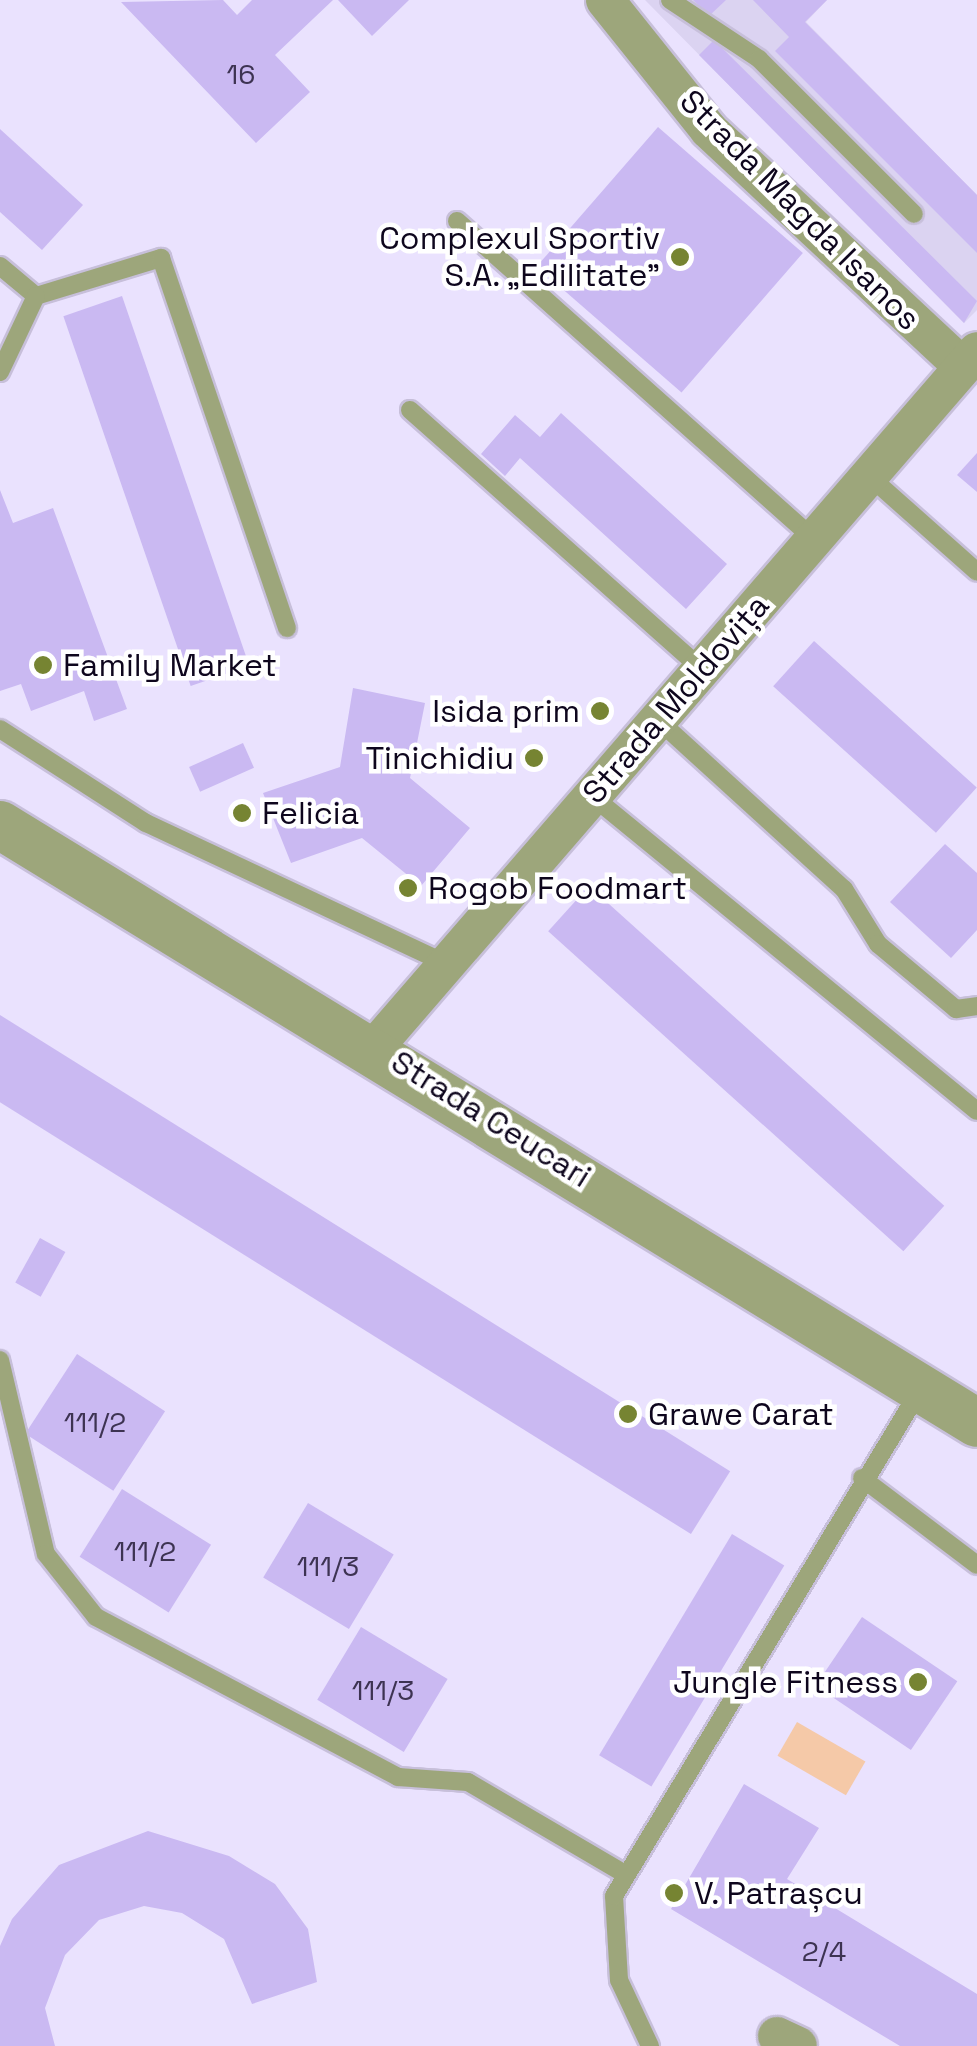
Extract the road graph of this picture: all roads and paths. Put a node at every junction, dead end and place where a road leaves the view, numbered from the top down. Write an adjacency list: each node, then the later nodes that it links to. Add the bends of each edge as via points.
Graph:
1 (606, 0): 7 (street, Strada Magda Isanos, via 709,130)
2 (670, 0): 3 (lane, via 759,59)
3 (914, 214)
4 (458, 221): 11 (lane)
5 (0, 266): 6 (lane)
6 (36, 296): 8 (lane); 13 (lane, via 162,258)
7 (970, 360): 10 (street, Strada Moldovița)
8 (0, 372)
9 (410, 410): 14 (lane)
10 (869, 476): 11 (street, Strada Moldovița); 12 (lane)
11 (814, 539): 14 (street, Strada Moldovița)
12 (977, 572)
13 (286, 628)
14 (702, 669): 15 (street, Strada Moldovița)
15 (658, 720): 17 (street, Strada Moldovița); 20 (lane, via 844,889 878,944 956,1009)
16 (0, 729): 19 (lane, via 146,823)
17 (592, 796): 19 (street, Strada Moldovița); 22 (lane)
18 (0, 825): 21 (street, Strada Ceucari)
19 (446, 964): 21 (street, Strada Moldovița)
20 (977, 1006)
21 (375, 1047): 24 (street, Strada Ceucari)
22 (977, 1111)
23 (0, 1360): 28 (lane, via 46,1554 96,1617 398,1778 468,1782)
24 (922, 1388): 25 (street, Strada Ceucari); 26 (lane)
25 (977, 1423)
26 (862, 1478): 27 (lane); 28 (lane)
27 (977, 1566)
28 (623, 1873): 29 (lane, via 614,1956)
29 (650, 2046)

